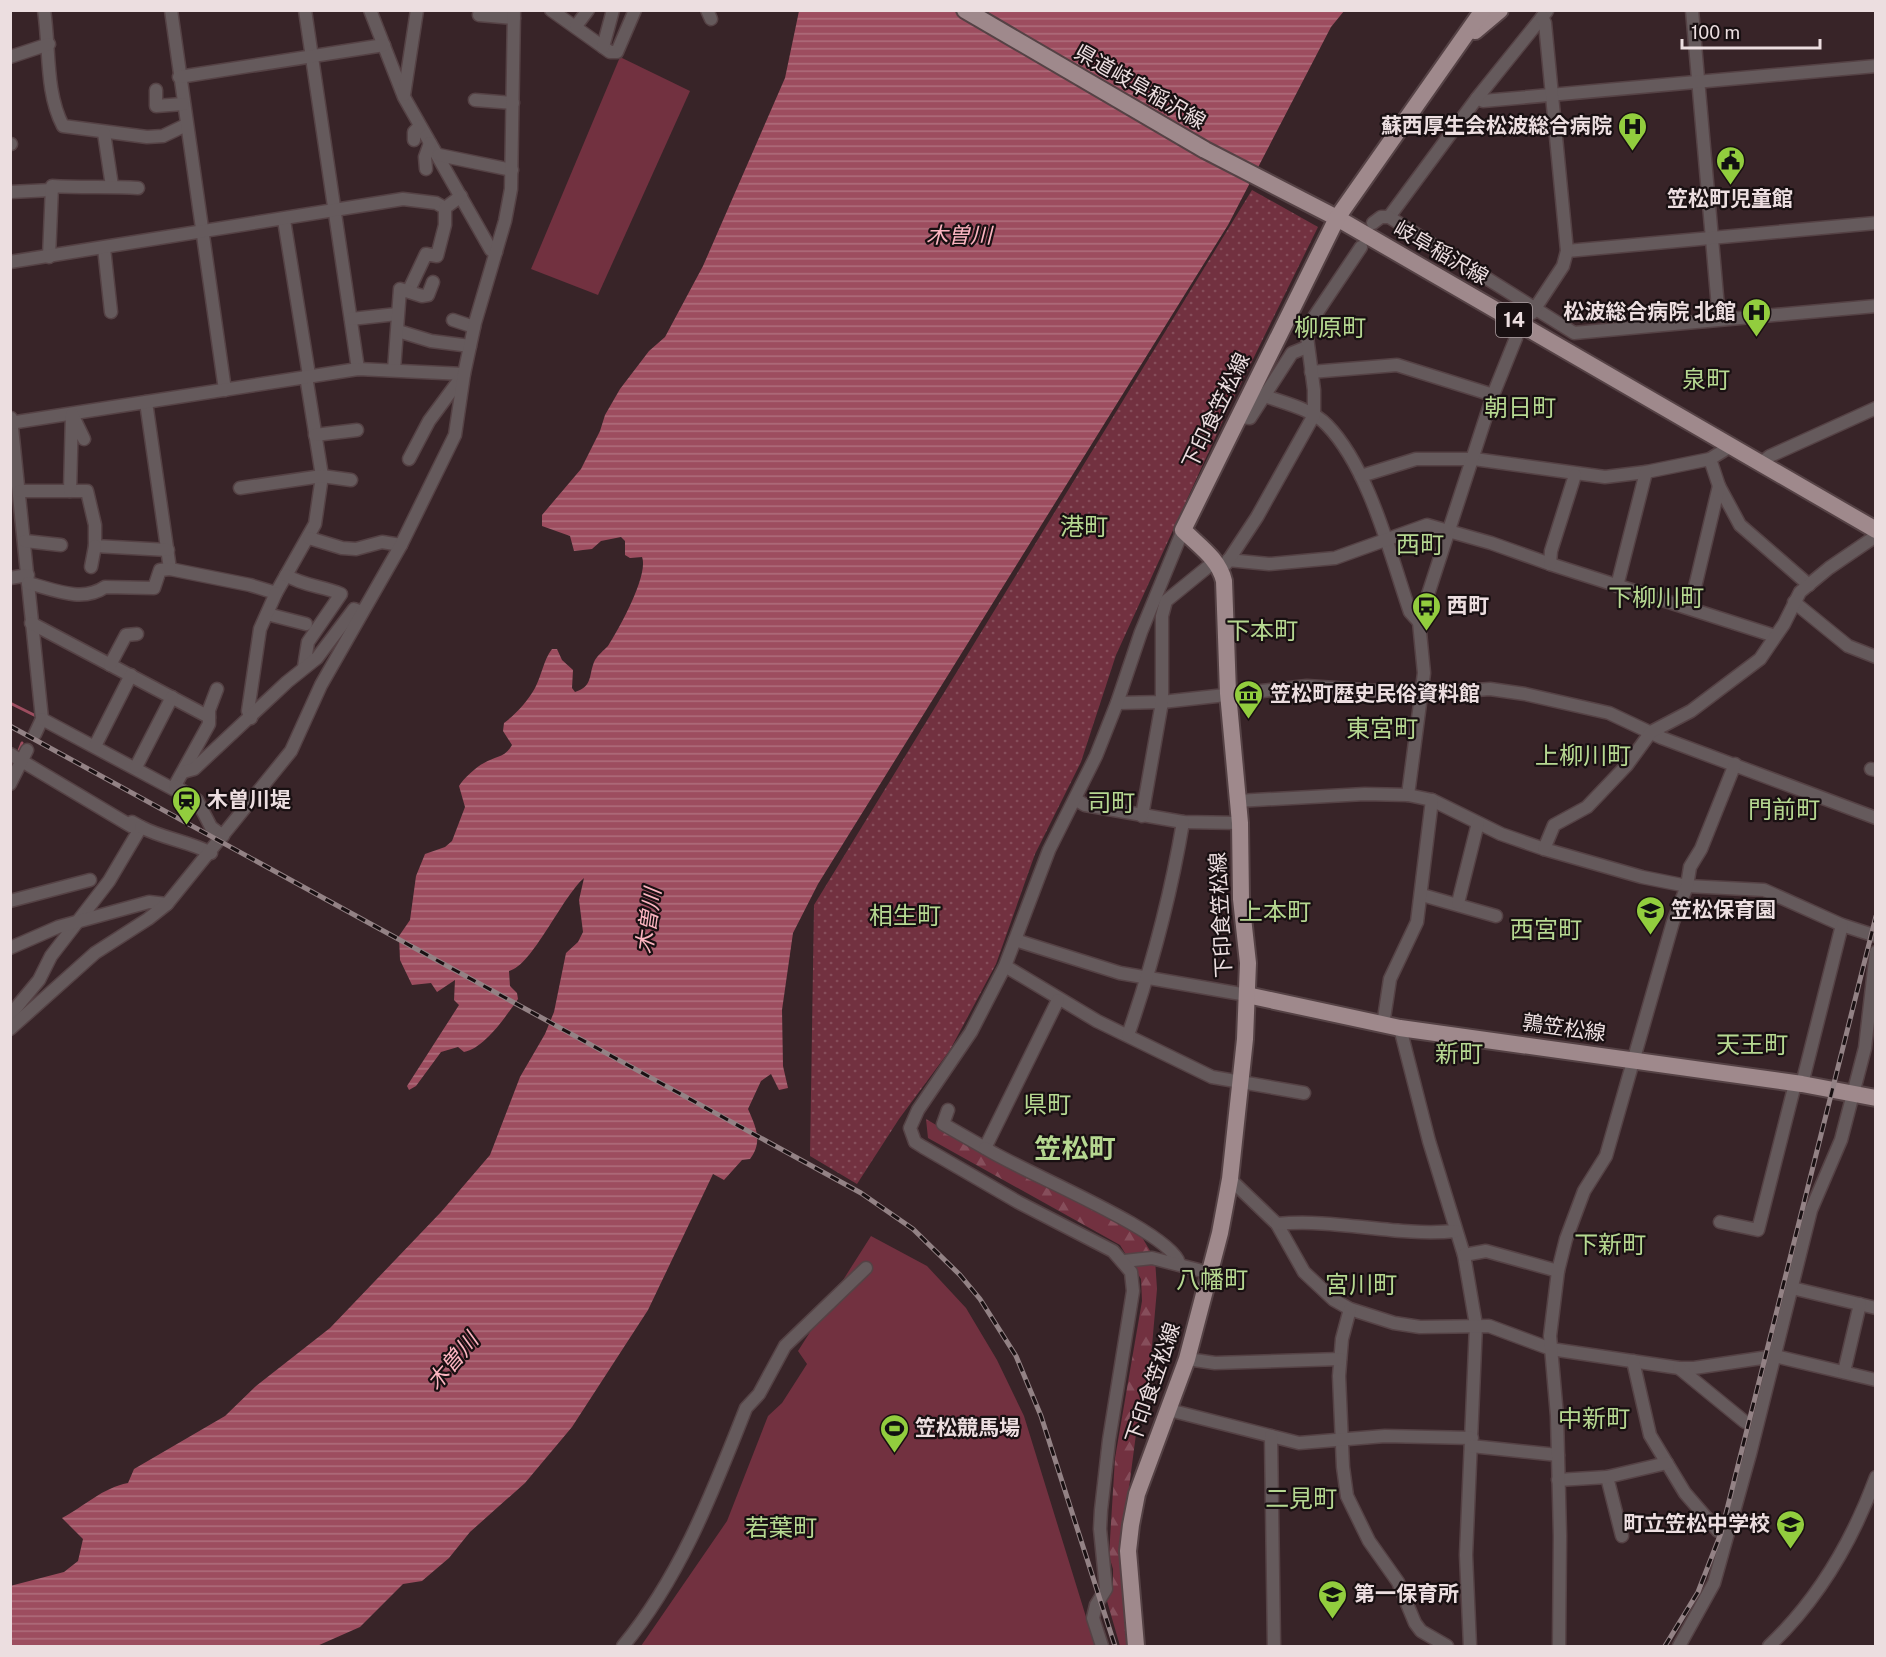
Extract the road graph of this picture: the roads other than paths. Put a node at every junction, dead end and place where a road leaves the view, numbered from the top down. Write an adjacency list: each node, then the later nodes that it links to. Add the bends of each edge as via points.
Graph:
1 (44, 10): 18 (street)
2 (171, 10): 25 (street)
3 (305, 10): 22 (street)
4 (370, 10): 19 (street)
5 (417, 10): 29 (street)
6 (480, 10): 15 (street, via 479,15)
7 (551, 10): 17 (street)
8 (588, 10): 17 (street)
9 (613, 10): 20 (street)
10 (635, 10): 20 (street, via 617,52)
11 (965, 10): 46 (main road, 県道岐阜稲沢線 / 14, via 1205,150)
12 (1483, 10): 21 (main road)
13 (1500, 10): 21 (main road)
14 (1692, 10): 26 (street)
15 (514, 14): 32 (street)
16 (1545, 14): 28 (street); 30 (street)
17 (576, 26): 20 (street)
18 (50, 44): 23 (street); 36 (street, via 48,66 63,126)
19 (384, 45): 22 (street); 29 (street)
20 (603, 47)
21 (1450, 54): 51 (main road, 下印食笠松線)
22 (313, 56): 25 (street); 49 (street)
23 (10, 57)
24 (1875, 66): 26 (street)
25 (179, 77): 33 (street)
26 (1697, 81): 28 (street); 56 (street)
27 (156, 90): 33 (street, via 156,106)
28 (1552, 94): 30 (street, via 1483,101); 60 (street)
29 (404, 97): 35 (street)
30 (1477, 98): 50 (street)
31 (475, 100): 32 (street)
32 (513, 103): 41 (street)
33 (183, 104): 34 (street)
34 (186, 125): 36 (street, via 163,136); 55 (street)
35 (420, 126): 37 (street, via 414,132); 38 (street)
36 (104, 133): 42 (street)
37 (414, 140)
38 (430, 143): 39 (street); 40 (street)
39 (439, 155): 41 (street); 47 (street)
40 (426, 169)
41 (512, 170): 61 (street)
42 (112, 186): 43 (street); 44 (street, via 52,186)
43 (138, 188)
44 (52, 190): 45 (street); 62 (street)
45 (10, 192)
46 (1296, 195): 51 (main road, 岐阜稲沢線 / 14)
47 (461, 196): 48 (street); 61 (street, via 491,250)
48 (445, 208): 49 (street, via 436,203 403,199); 65 (street, via 445,225 436,256 426,254)
49 (334, 211): 52 (street); 70 (street)
50 (1389, 217): 53 (street); 67 (street)
51 (1337, 218): 90 (main road, 下印食笠松線); 95 (main road, 岐阜稲沢線 / 14)
52 (284, 220): 55 (street); 82 (street)
53 (1374, 223)
54 (1875, 223): 56 (street)
55 (202, 233): 58 (street); 83 (street)
56 (1712, 238): 60 (street); 71 (street)
57 (1361, 247): 77 (street, via 1306,329)
58 (104, 248): 62 (street); 68 (street)
59 (10, 249): 63 (street)
60 (1567, 251): 67 (street, via 1563,266)
61 (496, 252): 73 (street)
62 (49, 257): 63 (street)
63 (11, 262)
64 (433, 282): 65 (street, via 428,295)
65 (409, 290): 69 (street, via 400,289)
66 (1875, 306): 71 (street)
67 (1533, 310): 71 (street, via 1574,333)
68 (111, 312)
69 (397, 314): 70 (street); 74 (street)
70 (351, 319): 78 (street)
71 (1719, 319)
72 (453, 320): 73 (street)
73 (474, 327): 76 (street)
74 (399, 331): 76 (street, via 431,341); 79 (street)
75 (1516, 338): 84 (street)
76 (470, 346): 81 (street)
77 (1307, 347): 80 (street); 85 (street, via 1292,353)
78 (358, 369): 79 (street); 82 (street)
79 (394, 370): 81 (street)
80 (1311, 372): 84 (street, via 1397,365); 89 (street)
81 (464, 374): 96 (street, via 429,421); 116 (street, via 455,435)
82 (308, 376): 83 (street); 93 (street)
83 (225, 390): 86 (street)
84 (1493, 395): 97 (street)
85 (1265, 396): 89 (street); 90 (street, via 1250,418)
86 (146, 402): 88 (street); 119 (street)
87 (1875, 408): 99 (street)
88 (72, 414): 91 (street); 94 (street); 108 (street)
89 (1314, 415): 103 (street, via 1344,447); 120 (street, via 1257,517)
90 (1239, 417): 109 (main road, 下印食笠松線)
91 (11, 421): 107 (street)
92 (357, 430): 93 (street)
93 (315, 435): 102 (street)
94 (84, 439)
95 (1731, 446): 98 (street); 99 (main road, 岐阜稲沢線 / 14)
96 (409, 459)
97 (1474, 459): 101 (street); 103 (street, via 1416,459); 110 (street)
98 (1710, 459): 100 (street); 105 (street)
99 (1761, 463): 111 (main road, 岐阜稲沢線 / 14)
100 (1646, 472): 101 (street, via 1605,477); 128 (street)
101 (1575, 475): 121 (street)
102 (322, 476): 104 (street); 106 (street); 113 (street)
103 (1361, 476): 115 (street)
104 (351, 480)
105 (1719, 486): 127 (street, via 1740,525); 131 (street)
106 (240, 488)
107 (20, 490): 108 (street); 114 (street)
108 (70, 491): 118 (street, via 87,491 95,525)
109 (1182, 530): 120 (main road); 148 (street, via 1141,632)
110 (1449, 530): 115 (street, via 1427,525); 121 (street); 134 (street)
111 (1875, 530)
112 (1875, 536): 127 (street)
113 (309, 538): 116 (street, via 342,548 356,549 382,542); 124 (street)
114 (25, 541): 117 (street); 126 (street)
115 (1386, 541): 120 (street, via 1335,558); 134 (street, via 1410,612)
116 (401, 545): 132 (street)
117 (61, 546)
118 (95, 546): 119 (street); 122 (street)
119 (168, 550): 123 (street)
120 (1222, 564): 144 (main road, 下印食笠松線); 147 (street, via 1166,601 1162,616)
121 (1550, 564): 128 (street)
122 (91, 567)
123 (170, 569): 126 (street, via 160,570 154,588 105,587 98,592 68,595); 129 (street)
124 (286, 575): 129 (street); 141 (street, via 298,583 341,594 308,642)
125 (10, 578): 126 (street)
126 (28, 579): 135 (street)
127 (1809, 585): 130 (street)
128 (1617, 586): 131 (street)
129 (276, 593): 133 (street)
130 (1794, 602): 138 (street); 139 (street, via 1848,646)
131 (1690, 608): 138 (street)
132 (362, 612): 141 (street, via 354,609 317,658); 171 (street, via 321,685 291,750)
133 (267, 614): 136 (street); 150 (street, via 257,642 259,652 248,711)
134 (1419, 622): 145 (street, via 1424,673)
135 (31, 623): 140 (street); 151 (street)
136 (306, 624)
137 (136, 634): 140 (street, via 121,640)
138 (1775, 636): 152 (street, via 1760,659 1738,677 1691,711)
139 (1875, 657)
140 (110, 665): 142 (street)
141 (304, 667): 150 (street)
142 (131, 675): 146 (street); 154 (street)
143 (216, 689): 149 (street)
144 (1228, 693): 145 (street, via 1307,686); 147 (street); 164 (main road, 下印食笠松線)
145 (1420, 694): 152 (street, via 1490,689 1525,694 1609,713); 161 (street)
146 (172, 697): 149 (street); 157 (street)
147 (1162, 702): 148 (street); 165 (street)
148 (1118, 703): 162 (street)
149 (209, 717): 158 (street)
150 (251, 718): 158 (street, via 195,769)
151 (42, 719): 153 (street); 154 (street)
152 (1651, 732): 156 (street); 172 (street, via 1627,765 1587,807 1554,825)
153 (35, 734)
154 (95, 746): 157 (street)
155 (20, 755): 159 (street); 170 (street, via 131,826 132,822)
156 (1735, 764): 166 (street); 175 (street, via 1690,867)
157 (136, 767): 160 (street, via 173,789)
158 (183, 772): 160 (street)
159 (10, 783)
160 (175, 786): 171 (street, via 197,800 211,827)
161 (1408, 795): 163 (street); 164 (street)
162 (1075, 799): 165 (street, via 1085,805); 184 (street, via 1049,850)
163 (1432, 800): 169 (street); 176 (street)
164 (1237, 801): 168 (main road, 下印食笠松線)
165 (1142, 816): 167 (street)
166 (1875, 818)
167 (1183, 822): 168 (street); 188 (street, via 1175,868)
168 (1240, 823): 189 (main road, 下印食笠松線)
169 (1478, 823): 172 (street); 178 (street)
170 (141, 827): 173 (street); 181 (street)
171 (223, 836): 173 (street)
172 (1544, 849): 175 (street)
173 (211, 853): 179 (street)
174 (90, 880): 177 (street)
175 (1687, 886): 182 (street, via 1764,890); 196 (street, via 1672,922)
176 (1422, 895): 178 (street); 192 (street, via 1417,922 1390,980)
177 (10, 901)
178 (1458, 903): 180 (street)
179 (167, 904): 181 (street, via 149,902); 194 (street, via 95,953)
180 (1496, 916)
181 (78, 922): 185 (street); 191 (street)
182 (1842, 925): 183 (street); 198 (street)
183 (1875, 936)
184 (1015, 940): 187 (street); 188 (street)
185 (10, 948)
186 (1875, 952): 200 (street, via 1866,1040)
187 (1005, 966): 190 (street); 209 (street, via 971,1032 918,1110 910,1128 912,1135 915,1142 1018,1202 1103,1244)
188 (1145, 979): 189 (street); 195 (street)
189 (1247, 995): 192 (main road, 鶉笠松線); 197 (main road, 下印食笠松線)
190 (1058, 1000): 195 (street); 203 (street)
191 (10, 1015)
192 (1383, 1025): 193 (main road, 鶉笠松線)
193 (1400, 1028): 196 (main road, 鶉笠松線); 207 (street)
194 (10, 1029)
195 (1128, 1035): 197 (street, via 1212,1077)
196 (1635, 1061): 198 (main road, 鶉笠松線); 212 (street, via 1606,1156 1584,1191)
197 (1239, 1083): 199 (street); 204 (main road, 下印食笠松線)
198 (1799, 1084): 200 (main road, 鶉笠松線); 205 (street, via 1758,1230)
199 (1304, 1093)
200 (1853, 1094): 201 (main road, 鶉笠松線); 214 (street, via 1841,1140 1811,1210)
201 (1875, 1098)
202 (948, 1110): 203 (street, via 943,1124)
203 (985, 1148): 210 (street, via 1115,1214 1167,1246)
204 (1230, 1179): 206 (street); 213 (main road, 下印食笠松線)
205 (1720, 1222)
206 (1277, 1224): 207 (street); 217 (street, via 1304,1272 1334,1300)
207 (1456, 1231): 208 (street)
208 (1464, 1255): 212 (street, via 1486,1251); 218 (street)
209 (1124, 1262): 210 (street, via 1152,1258); 240 (street, via 1131,1272 1133,1291 1101,1510 1106,1589 1093,1618)
210 (1179, 1263): 213 (street)
211 (866, 1268): 239 (street, via 785,1346 759,1394 746,1408 701,1520 675,1569)
212 (1558, 1271): 219 (street)
213 (1210, 1273): 221 (main road, 下印食笠松線)
214 (1792, 1288): 215 (street); 220 (street)
215 (1860, 1304): 216 (street); 225 (street)
216 (1875, 1308)
217 (1350, 1309): 218 (street, via 1412,1326); 222 (street)
218 (1476, 1325): 219 (street, via 1489,1326); 231 (street)
219 (1551, 1349): 223 (street); 232 (street)
220 (1775, 1356): 224 (street); 225 (street); 246 (street, via 1714,1583)
221 (1187, 1359): 222 (street, via 1215,1363); 227 (main road, 下印食笠松線)
222 (1340, 1359): 230 (street)
223 (1633, 1361): 224 (street); 233 (street, via 1646,1425)
224 (1679, 1368): 228 (street)
225 (1844, 1372): 226 (street)
226 (1875, 1380)
227 (1169, 1410): 229 (street); 241 (main road, 下印食笠松線, via 1137,1494 1131,1524 1128,1551)
228 (1745, 1422)
229 (1271, 1436): 230 (street, via 1299,1443); 242 (street)
230 (1341, 1440): 231 (street, via 1385,1436); 243 (street, via 1347,1496 1369,1540 1398,1582 1421,1631)
231 (1472, 1442): 232 (street); 244 (street, via 1466,1555)
232 (1558, 1455): 236 (street)
233 (1667, 1463): 234 (street); 237 (street, via 1685,1493)
234 (1607, 1477): 236 (street); 238 (street)
235 (1875, 1477): 247 (street, via 1863,1512 1823,1584)
236 (1558, 1480): 245 (street)
237 (1718, 1531)
238 (1622, 1536)
239 (623, 1647)
240 (1102, 1647)
241 (1136, 1647)
242 (1274, 1647)
243 (1447, 1647)
244 (1470, 1647)
245 (1559, 1647)
246 (1679, 1647)
247 (1769, 1647)

